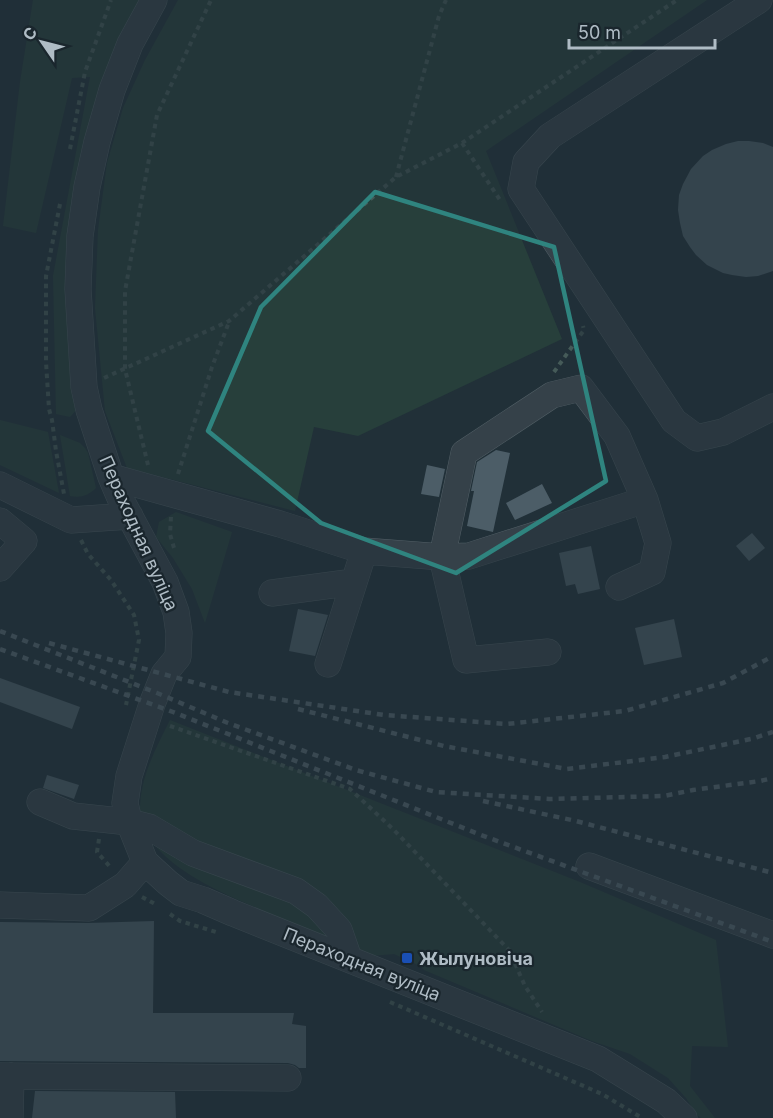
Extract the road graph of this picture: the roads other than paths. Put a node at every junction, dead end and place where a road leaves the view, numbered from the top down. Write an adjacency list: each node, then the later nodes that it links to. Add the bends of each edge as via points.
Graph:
1 (154, 0): 4 (street, Пераходная вуліца, via 130,44 112,90 87,187 80,236 78,288 84,387)
2 (759, 0): 3 (street, via 550,136 526,162 521,189 674,421 697,438 723,432)
3 (773, 406)
4 (111, 477): 7 (street, Пераходная вуліца); 9 (street)
5 (0, 485): 7 (street, via 72,520)
6 (645, 500): 10 (street, via 469,556); 10 (street, via 617,436 580,388 552,395 464,453); 13 (street, via 658,543 652,572)
7 (130, 516): 18 (street, Пераходная вуліца, via 165,582 179,633 178,657 164,674 129,776 125,802)
8 (0, 521): 11 (street, via 24,541)
9 (364, 551): 10 (street); 12 (street)
10 (442, 557): 15 (street, via 466,660)
11 (0, 568)
12 (354, 582): 14 (street); 16 (street)
13 (619, 586)
14 (272, 593)
15 (548, 652)
16 (328, 664)
17 (40, 802): 18 (street, via 73,816)
18 (129, 822): 19 (street, Пераходная вуліца); 23 (street, via 149,827 193,852 296,891 339,930)
19 (145, 862): 21 (street, via 125,885 89,908); 23 (street, Пераходная вуліца, via 181,893)
20 (589, 866): 22 (street)
21 (0, 905)
22 (773, 935)
23 (350, 959): 27 (street, Пераходная вуліца, via 598,1059 666,1101)
24 (5, 1076): 25 (street); 26 (street)
25 (288, 1078)
26 (10, 1118)
27 (684, 1118)

